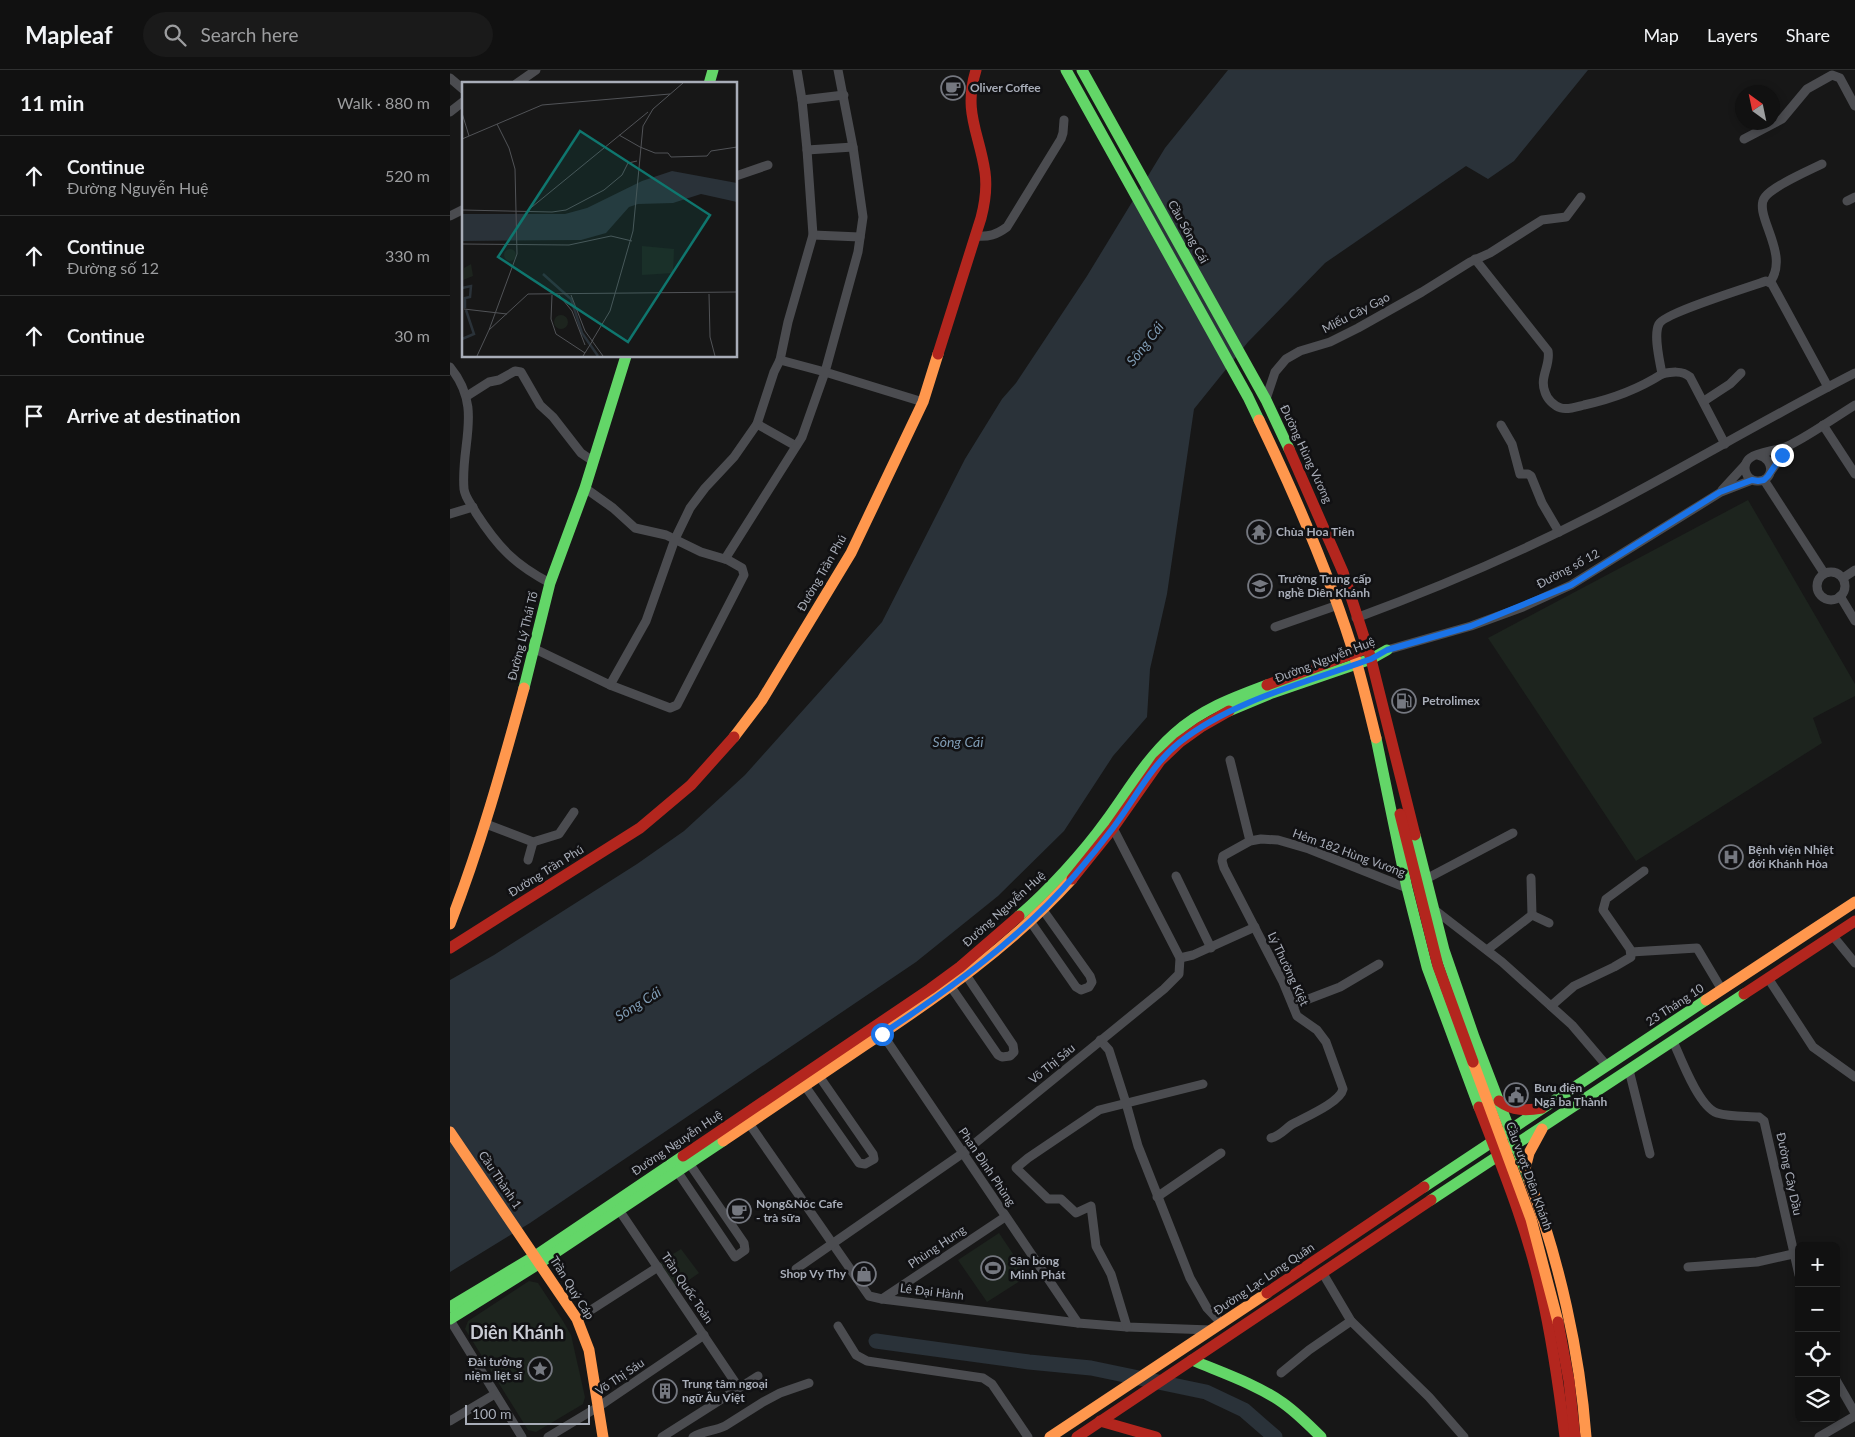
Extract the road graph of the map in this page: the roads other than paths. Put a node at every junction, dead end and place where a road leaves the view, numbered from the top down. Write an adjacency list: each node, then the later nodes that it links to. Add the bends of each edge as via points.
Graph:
1 (536, 70): 8 (street)
2 (797, 70): 12 (street)
3 (838, 70): 10 (street)
4 (976, 70): 27 (main road, Đường Trần Phú, via 971,85 970,110 986,182)
5 (1066, 70): 69 (main road, via 1248,397 1294,494)
6 (1082, 70): 39 (main road, Cầu Sông Cái)
7 (450, 78): 9 (street)
8 (519, 82)
9 (462, 88)
10 (844, 95): 12 (street); 18 (street)
11 (1853, 96): 14 (street); 17 (street, via 1838,76 1828,76 1807,89 1782,119)
12 (802, 100): 19 (street)
13 (462, 103): 15 (street)
14 (1855, 106)
15 (450, 112)
16 (1064, 120): 27 (street, via 1061,139 1006,227 988,237)
17 (1744, 139)
18 (853, 146): 19 (street); 28 (street, via 863,217)
19 (807, 150): 26 (street)
20 (1822, 164): 30 (street, via 1775,188 1762,202 1777,267)
21 (768, 165): 22 (street)
22 (738, 175)
23 (1581, 197): 29 (street, Miếu Cây Gạo, via 1566,217 1542,220)
24 (462, 210): 25 (street)
25 (450, 216)
26 (813, 235): 28 (street); 32 (street)
27 (976, 236): 42 (main road, Đường Trần Phú)
28 (860, 237): 34 (street)
29 (1475, 259): 37 (street, via 1548,351 1543,386 1546,396 1555,406 1572,408 1604,401 1628,393); 39 (street, Miếu Cây Gạo, via 1358,328 1286,359)
30 (1770, 282): 37 (street, via 1700,304 1660,322 1657,332); 38 (street)
31 (625, 358): 51 (main road, Đường Lý Thái Tổ)
32 (780, 360): 34 (street); 44 (street)
33 (450, 367): 40 (street)
34 (825, 372): 42 (street); 48 (street, via 806,430)
35 (1741, 373): 41 (street)
36 (1855, 373): 38 (street)
37 (1662, 374): 41 (street, via 1688,374)
38 (1828, 387): 47 (street)
39 (1263, 395): 70 (main road, Đường Hùng Vương, via 1326,529)
40 (467, 396): 51 (street, via 489,382 520,372 540,405 554,417 581,453); 59 (street, via 469,412 464,489)
41 (1704, 401): 47 (street)
42 (924, 402): 107 (main road, Đường Trần Phú, via 849,558 762,700 732,740 691,785 640,828)
43 (1855, 405): 46 (street)
44 (758, 424): 48 (street); 62 (street, via 727,465 696,498)
45 (1501, 425): 61 (street, via 1512,444 1520,474 1531,476)
46 (1823, 425): 49 (street); 54 (street)
47 (1725, 444): 61 (street)
48 (796, 446): 63 (street)
49 (1789, 446): 50 (street); 53 (street)
50 (1758, 455): 52 (street, via 1752,456); 53 (street, via 1768,460)
51 (593, 461): 57 (main road, Đường Lý Thái Tổ)
52 (1745, 465): 55 (street, via 1745,471); 58 (street, Đường số 12)
53 (1771, 471): 56 (street)
54 (1855, 474)
55 (1752, 480): 56 (street); 58 (street, Đường số 12)
56 (1764, 480): 65 (street)
57 (585, 488): 62 (street, via 635,528); 67 (main road, Đường Lý Thái Tổ)
58 (1720, 492): 75 (street, Đường số 12, via 1571,585 1471,626)
59 (473, 507): 60 (street); 67 (street, via 493,540 505,552 528,571)
60 (450, 514)
61 (1559, 532): 70 (street)
62 (675, 540): 63 (street); 78 (street, via 646,620)
63 (725, 559): 78 (street, via 742,568 744,574 677,705 670,708)
64 (1855, 570): 66 (street)
65 (1824, 573): 66 (street, via 1836,572); 68 (street, via 1818,580 1819,594 1827,599)
66 (1843, 578): 68 (street, via 1845,588)
67 (550, 583): 74 (main road, Đường Lý Thái Tổ)
68 (1840, 596): 71 (street)
69 (1338, 605): 72 (main road); 73 (street)
70 (1358, 617): 72 (street); 76 (main road, Đường Hùng Vương)
71 (1855, 621)
72 (1344, 622): 77 (main road)
73 (1275, 627)
74 (535, 649): 78 (street); 84 (main road, Đường Lý Thái Tổ)
75 (1387, 650): 76 (main road, Đường Nguyễn Huệ)
76 (1369, 654): 77 (main road, Đường Nguyễn Huệ); 79 (main road, Đường Hùng Vương)
77 (1355, 659): 81 (main road); 85 (main road, Đường Nguyễn Huệ, via 1223,701 1200,714 1146,762)
78 (610, 685)
79 (1395, 759): 83 (main road, Cầu vượt Diên Khánh); 94 (main road)
80 (1230, 760): 87 (street)
81 (1382, 763): 83 (main road, Cầu vượt Diên Khánh); 95 (main road)
82 (574, 812): 88 (street, via 559,834)
83 (1400, 814): 192 (main road, Cầu vượt Diên Khánh, bridge, via 1438,966 1543,1260 1562,1338)
84 (486, 824): 88 (street); 104 (main road, Đường Lý Thái Tổ)
85 (1109, 826): 97 (main road, Đường Nguyễn Huệ); 99 (main road, Đường Nguyễn Huệ, via 1074,876); 111 (street)
86 (1513, 833): 94 (street)
87 (1250, 841): 89 (street, Hẻm 182 Hùng Vương); 95 (street, Hẻm 182 Hùng Vương, via 1278,840 1298,845)
88 (533, 842): 90 (street)
89 (1225, 854): 105 (street, Lý Thường Kiệt, via 1224,868)
90 (528, 860)
91 (1644, 871): 110 (street, via 1606,899 1603,910)
92 (1176, 876): 108 (street)
93 (1530, 878): 100 (street)
94 (1426, 879): 98 (main road)
95 (1407, 888): 137 (main road, via 1427,967)
96 (1855, 902): 117 (main road, 23 Tháng 10)
97 (1030, 906): 99 (street); 101 (street); 120 (main road, Đường Nguyễn Huệ)
98 (1434, 909): 109 (street); 129 (main road, via 1456,987)
99 (1043, 910): 101 (main road, Đường Nguyễn Huệ); 101 (street, via 1090,976 1092,982 1089,987 1082,990 1076,987)
100 (1532, 915): 103 (street); 109 (street)
101 (1030, 921): 114 (main road, Đường Nguyễn Huệ)
102 (1855, 921): 106 (main road)
103 (1549, 923)
104 (450, 924)
105 (1255, 928): 108 (street); 118 (street, Lý Thường Kiệt)
106 (1833, 936): 113 (street); 115 (main road)
107 (450, 948)
108 (1212, 948): 111 (street)
109 (1487, 950): 119 (street)
110 (1631, 952): 117 (street, via 1697,948); 119 (street, via 1631,957 1574,986)
111 (1180, 958): 121 (street, Võ Thị Sáu, via 1179,974)
112 (1379, 964): 118 (street, via 1340,987)
113 (1855, 964)
114 (966, 976): 116 (main road, Đường Nguyễn Huệ); 116 (street, via 1013,1045 1014,1052 1010,1056 998,1054)
115 (1768, 978): 122 (main road); 126 (street, via 1813,1047)
116 (951, 987): 120 (main road, Đường Nguyễn Huệ)
117 (1722, 990): 123 (main road, 23 Tháng 10)
118 (1293, 1005): 136 (street, Lý Thường Kiệt, via 1298,1017 1323,1037 1342,1091 1334,1101)
119 (1551, 1006): 123 (street, via 1579,1032)
120 (879, 1030): 125 (main road, Đường Nguyễn Huệ); 132 (main road, Đường Nguyễn Huệ); 139 (street, Phan Đình Phùng)
121 (1100, 1040): 130 (street, via 1109,1050); 139 (street, Võ Thị Sáu)
122 (1673, 1042): 124 (main road); 151 (street, Đường Cây Dầu, via 1708,1107 1719,1114 1759,1117 1764,1121)
123 (1607, 1066): 131 (main road, 23 Tháng 10)
124 (1628, 1070): 133 (main road); 141 (street)
125 (819, 1076): 128 (main road, Đường Nguyễn Huệ); 128 (street, via 874,1159 865,1164 859,1163)
126 (1855, 1077)
127 (1203, 1084): 130 (street)
128 (805, 1086): 132 (main road, Đường Nguyễn Huệ)
129 (1499, 1101): 131 (main road, via 1518,1110); 134 (main road)
130 (1126, 1103): 146 (street); 166 (street, via 1099,1110 1016,1168 1048,1199 1061,1199 1076,1214 1091,1206 1096,1246 1112,1274)
131 (1546, 1107): 134 (main road, 23 Tháng 10)
132 (746, 1119): 143 (main road, Đường Nguyễn Huệ); 147 (main road, Đường Nguyễn Huệ); 150 (street, Lê Đại Hành)
133 (1547, 1124): 138 (main road); 144 (main road, via 1531,1148)
134 (1510, 1131): 137 (main road, Đường Lạc Long Quân); 138 (main road)
135 (450, 1132): 149 (main road, Cầu Thành 1)
136 (1271, 1138)
137 (1492, 1142): 142 (main road); 164 (main road, Đường Lạc Long Quân)
138 (1515, 1144): 142 (main road); 144 (main road)
139 (963, 1153): 148 (street, Phan Đình Phùng); 150 (street, Võ Thị Sáu)
140 (1221, 1153): 146 (street)
141 (1650, 1154)
142 (1497, 1156): 157 (main road); 191 (main road, via 1541,1289 1558,1367)
143 (689, 1163): 145 (main road, Đường Nguyễn Huệ); 145 (street, via 744,1243 745,1250 735,1257)
144 (1525, 1169): 193 (main road, via 1564,1297 1579,1376)
145 (677, 1171): 147 (main road, Đường Nguyễn Huệ)
146 (1157, 1197): 164 (street, via 1190,1278 1207,1308)
147 (616, 1206): 152 (main road, Đường Nguyễn Huệ); 154 (street, Trần Quốc Toản)
148 (1005, 1217): 158 (street, Phùng Hưng); 163 (street, Phan Đình Phùng)
149 (527, 1244): 152 (main road, Trần Quý Cáp)
150 (832, 1244): 156 (street, Võ Thị Sáu); 158 (street, Lê Đại Hành, via 869,1296)
151 (1793, 1254): 153 (street, Đường Cây Dầu); 155 (street, via 1758,1262)
152 (537, 1259): 159 (main road, Đường Nguyễn Huệ); 160 (main road, Trần Quý Cáp); 161 (main road, Đường Nguyễn Huệ)
153 (1795, 1261)
154 (658, 1267): 160 (street); 168 (street, Trần Quốc Toản)
155 (1688, 1267)
156 (796, 1269)
157 (1322, 1272): 162 (street); 169 (main road)
158 (882, 1299): 163 (street, Lê Đại Hành)
159 (450, 1307)
160 (577, 1319): 176 (main road, Trần Quý Cáp, via 589,1350)
161 (450, 1320): 175 (street)
162 (1351, 1321): 170 (street); 190 (street, via 1433,1401)
163 (1078, 1323): 166 (street, Lê Đại Hành)
164 (1222, 1324): 167 (main road, Đường Lạc Long Quân)
165 (838, 1326): 185 (street, via 856,1355 867,1361 983,1378 992,1384)
166 (1127, 1327): 167 (street, Lê Đại Hành)
167 (1211, 1330): 186 (main road, Đường Lạc Long Quân)
168 (704, 1335): 174 (street, Trần Quốc Toản); 176 (street, Võ Thị Sáu)
169 (1192, 1360): 179 (main road); 189 (main road, via 1277,1399)
170 (1281, 1373)
171 (758, 1376): 174 (street)
172 (809, 1383): 184 (street, via 780,1393 725,1426)
173 (1840, 1387): 177 (street)
174 (739, 1388): 183 (street)
175 (496, 1394): 178 (street); 180 (street)
176 (598, 1407): 181 (street, Võ Thị Sáu); 182 (main road, Trần Quý Cáp)
177 (1855, 1414): 194 (street)
178 (450, 1421)
179 (1100, 1421): 187 (main road); 188 (main road)
180 (522, 1437)
181 (548, 1437)
182 (603, 1437)
183 (662, 1437)
184 (692, 1437)
185 (1028, 1437)
186 (1050, 1437)
187 (1077, 1437)
188 (1156, 1437)
189 (1321, 1437)
190 (1464, 1437)
191 (1565, 1437)
192 (1575, 1437)
193 (1586, 1437)
194 (1819, 1437)

